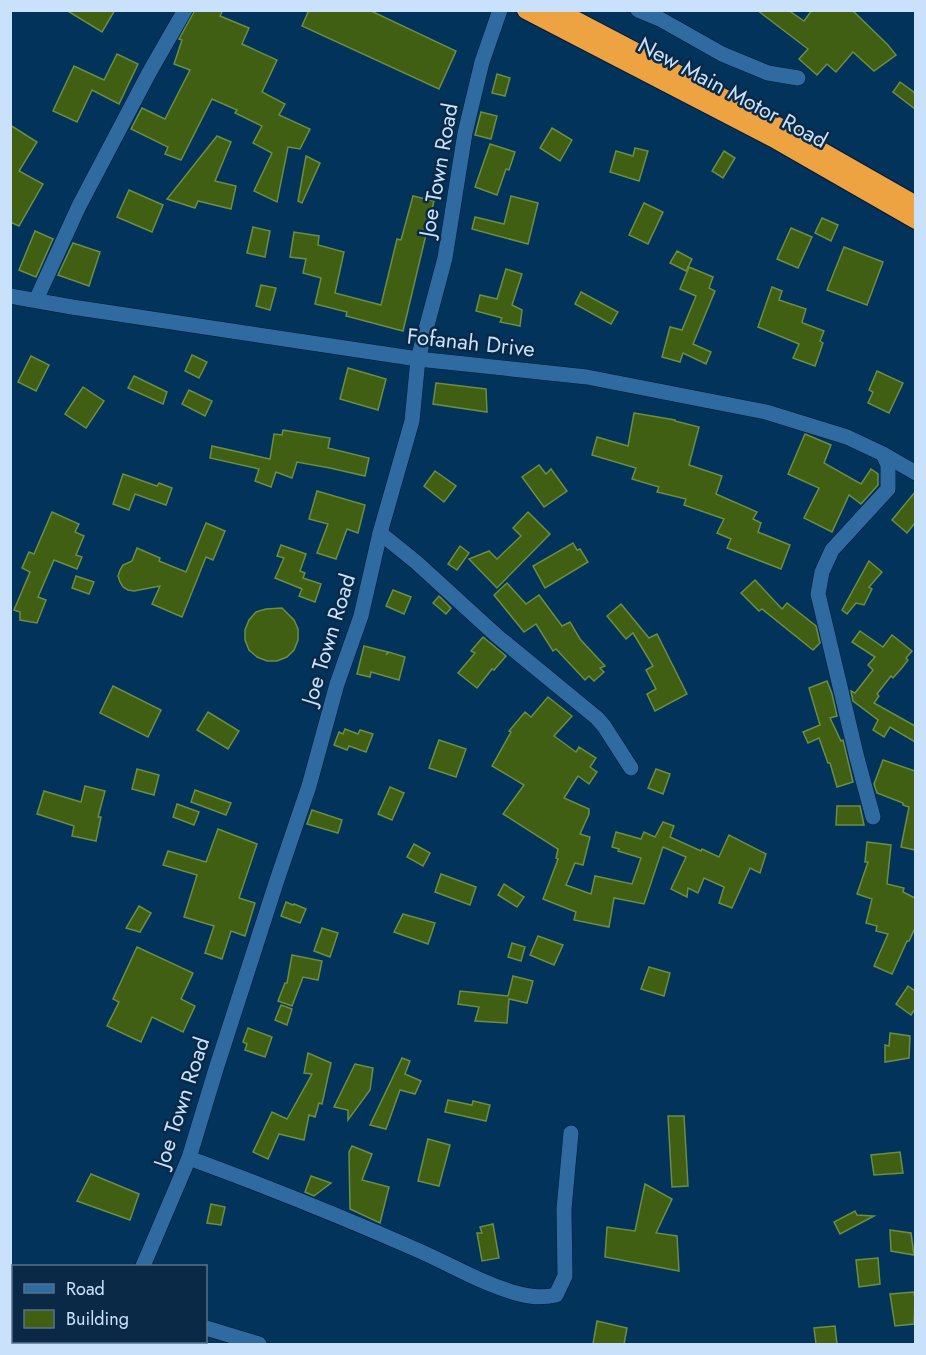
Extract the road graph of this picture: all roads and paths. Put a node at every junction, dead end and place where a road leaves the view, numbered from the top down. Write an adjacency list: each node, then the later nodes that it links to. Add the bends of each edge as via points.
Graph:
1 (185, 10): 10 (street, via 79,206)
2 (500, 10): 11 (street, Joe Town Road, via 482,62 465,133 446,258)
3 (526, 10): 8 (highway, New Main Motor Road, via 773,138)
4 (556, 10): 7 (highway, New Main Motor Road, via 781,128)
5 (638, 10): 6 (street, via 722,54 768,73)
6 (798, 78)
7 (915, 205)
8 (915, 220)
9 (10, 296): 10 (street, Fofanah Drive)
10 (36, 300): 11 (street, Fofanah Drive)
11 (418, 360): 12 (street, Fofanah Drive, via 586,377 766,411 847,437); 14 (street, Joe Town Road, via 412,421)
12 (883, 454): 13 (street, Fofanah Drive); 16 (street, via 888,465 888,489 832,550 818,594)
13 (915, 472)
14 (380, 533): 15 (street, via 597,718); 18 (street, Joe Town Road, via 362,616 337,684 309,786)
15 (631, 768)
16 (873, 817)
17 (571, 1133): 18 (street, via 564,1209 565,1276 556,1295 544,1298 516,1294 291,1196)
18 (189, 1158): 19 (street, Joe Town Road)
19 (143, 1265)
20 (207, 1328): 21 (street)
21 (259, 1344)

